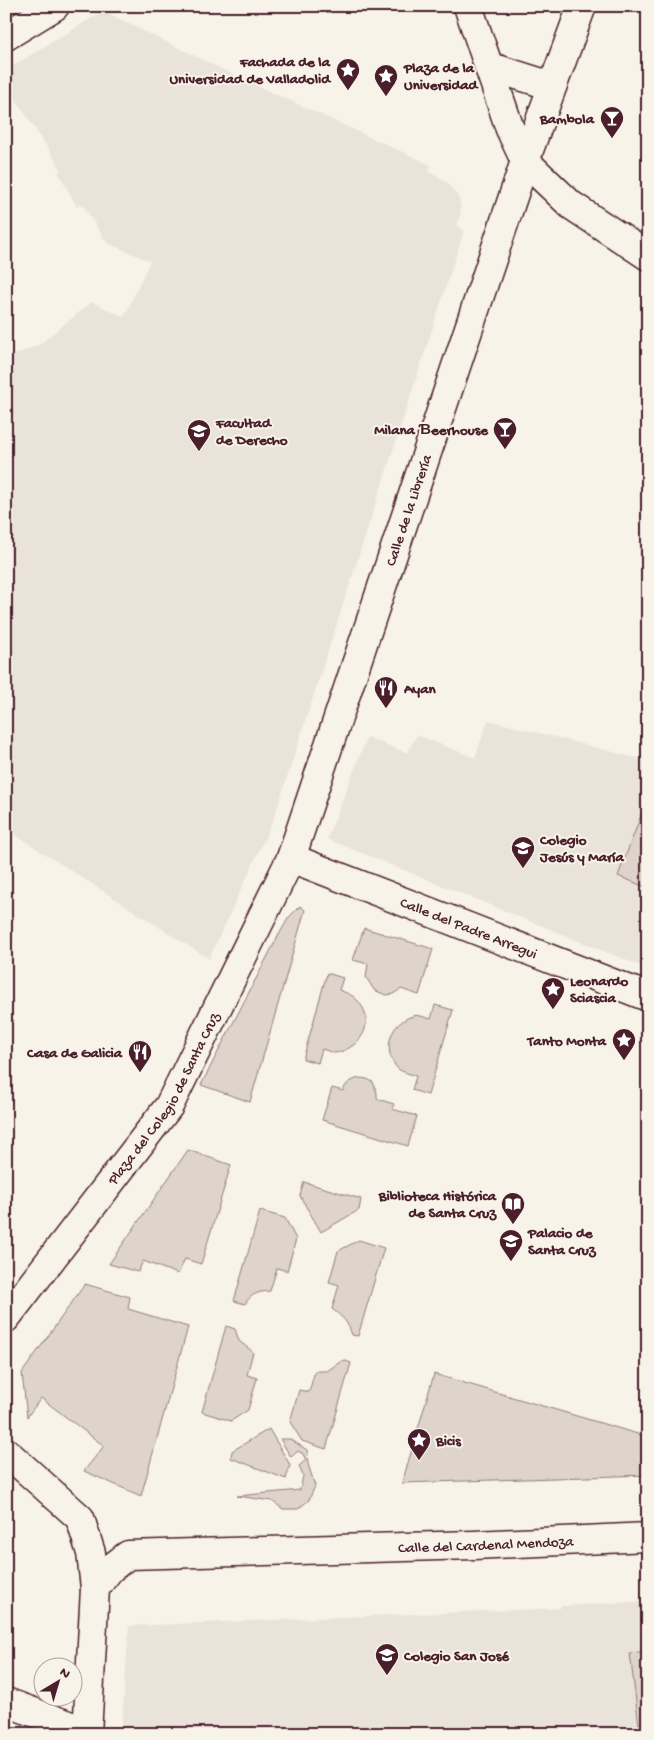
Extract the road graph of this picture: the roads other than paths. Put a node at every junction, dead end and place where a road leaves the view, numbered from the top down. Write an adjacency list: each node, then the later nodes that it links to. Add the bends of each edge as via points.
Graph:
1 (54, 6): 4 (street)
2 (468, 6): 5 (street)
3 (582, 6): 6 (street)
4 (9, 34)
5 (488, 66): 6 (street); 7 (street)
6 (552, 86): 7 (street)
7 (524, 161): 8 (street, via 571,205); 9 (street, Calle de la Librería)
8 (648, 256)
9 (291, 858): 10 (street, Calle del Padre Arregui); 11 (street, Plaza del Colegio de Santa Cruz, via 169,1106)
10 (648, 998)
11 (6, 1318)
12 (6, 1452): 14 (street, via 80,1518 91,1554)
13 (648, 1537): 14 (street, Calle del Cardenal Mendoza, via 128,1555 110,1569)
14 (95, 1588): 16 (street)
15 (6, 1702): 16 (street)
16 (87, 1733)

